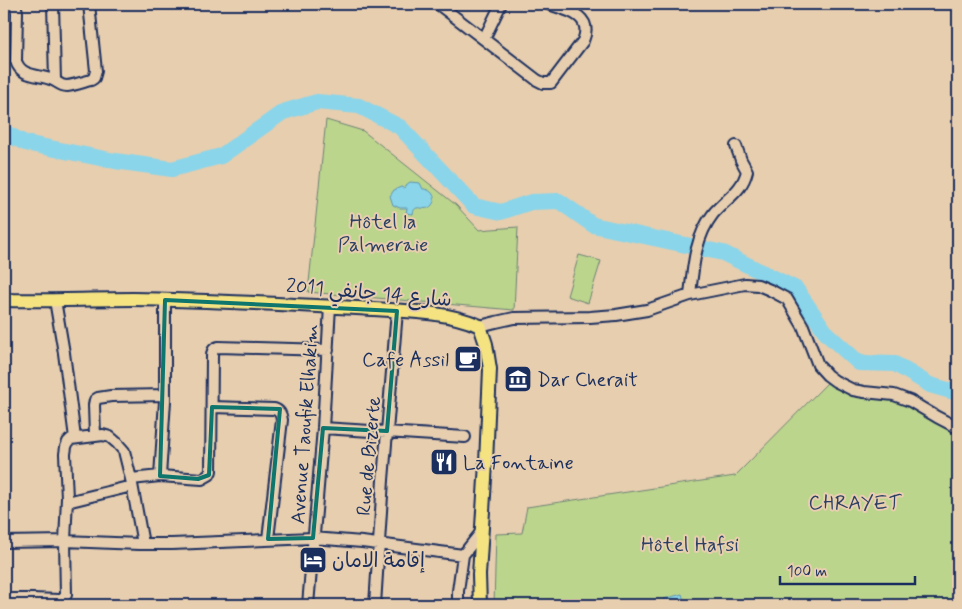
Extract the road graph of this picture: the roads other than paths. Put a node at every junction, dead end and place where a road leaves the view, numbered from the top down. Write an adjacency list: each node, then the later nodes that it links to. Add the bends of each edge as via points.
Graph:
1 (15, 4): 8 (street, via 18,65 28,74)
2 (53, 4): 8 (street)
3 (89, 4): 8 (street, via 94,78 65,86)
4 (438, 4): 7 (street)
5 (501, 4): 7 (street)
6 (548, 4): 7 (street, via 576,14 586,27 583,41 551,83 537,80)
7 (484, 39)
8 (55, 80)
9 (736, 146): 10 (street, via 747,171 734,194 714,214 700,236 693,262)
10 (690, 295): 16 (street, via 647,310 616,315 514,318); 21 (street, via 744,284 770,290 787,299 803,326 818,365 835,381 853,390 894,395 910,401)
11 (4, 300): 12 (main road, شارع 14 جانفي 2011)
12 (55, 300): 13 (main road, شارع 14 جانفي 2011); 25 (street)
13 (165, 300): 14 (main road, شارع 14 جانفي 2011); 18 (street)
14 (330, 306): 15 (main road, شارع 14 جانفي 2011); 17 (street, Avenue Taoufik Elhakim)
15 (398, 310): 16 (main road, شارع 14 جانفي 2011, via 458,318); 22 (street, Rue de Bizerte)
16 (480, 326): 29 (main road, via 490,369)
17 (328, 350): 19 (street, via 218,346 212,352); 20 (street, Avenue Taoufik Elhakim)
18 (165, 395): 23 (street, via 98,398 94,405); 26 (street)
19 (212, 407): 26 (street, via 209,475 198,479); 31 (street, via 274,409 281,414)
20 (322, 428): 22 (street); 30 (street, Avenue Taoufik Elhakim)
21 (958, 428)
22 (387, 431): 24 (street); 35 (street, Rue de Bizerte)
23 (95, 436): 25 (street); 27 (street, via 110,437 122,448)
24 (465, 437)
25 (75, 438): 28 (street, via 66,447)
26 (160, 476): 27 (street)
27 (131, 482): 28 (street); 34 (street)
28 (67, 502): 32 (street)
29 (482, 531): 36 (street); 41 (main road)
30 (313, 538): 31 (street); 35 (street); 38 (street, Avenue Taoufik Elhakim)
31 (268, 539): 34 (street)
32 (65, 541): 33 (street); 34 (street); 37 (street, via 66,595 63,599)
33 (4, 542)
34 (143, 544)
35 (379, 544): 36 (street); 39 (street, Rue de Bizerte)
36 (463, 555): 40 (street)
37 (9, 601)
38 (308, 605)
39 (375, 605)
40 (458, 605)
41 (480, 605)

